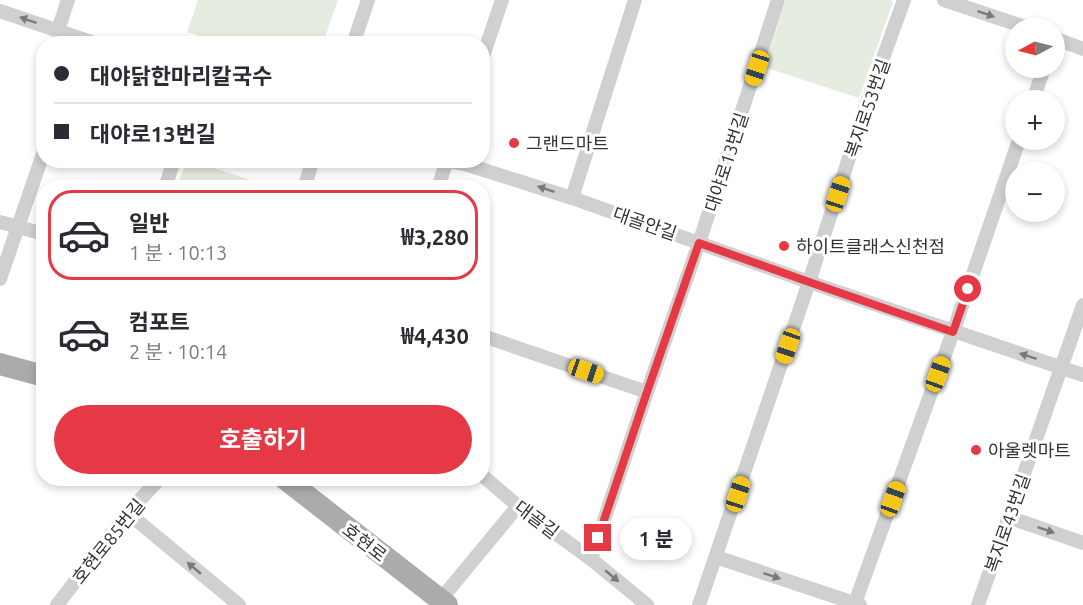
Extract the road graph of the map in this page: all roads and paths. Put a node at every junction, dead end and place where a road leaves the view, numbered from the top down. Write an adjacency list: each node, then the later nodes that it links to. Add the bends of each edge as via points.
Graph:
1 (68, 0): 10 (street)
2 (368, 0): 12 (street)
3 (502, 0): 13 (street)
4 (635, 0): 19 (street)
5 (778, 0): 23 (street, 대야로13번길)
6 (904, 0): 25 (street, 복지로53번길)
7 (944, 0): 9 (street, one-way to 9)
8 (0, 11): 10 (street, one-way to 8)
9 (1005, 20)
10 (57, 30): 11 (street)
11 (71, 36)
12 (355, 36)
13 (490, 36)
14 (1065, 42): 15 (street)
15 (1083, 49)
16 (1016, 150): 27 (street)
17 (38, 168): 21 (street)
18 (477, 168): 19 (street, 대골안길, one-way to 18)
19 (572, 198): 23 (street, 대골안길)
20 (0, 222): 21 (street)
21 (17, 226): 22 (street); 24 (street)
22 (36, 232)
23 (699, 243): 25 (street, 대골안길); 33 (street, 대야로13번길)
24 (0, 279)
25 (809, 282): 27 (street, 대골안길); 41 (street, 복지로53번길)
26 (1083, 305): 30 (street, 복지로43번길)
27 (953, 332): 30 (street, 대골안길, one-way to 27); 44 (street)
28 (490, 338): 33 (street)
29 (0, 364): 31 (main road)
30 (1061, 368): 32 (street, 대골안길); 39 (street, 복지로43번길)
31 (36, 374)
32 (1083, 375)
33 (647, 392): 42 (street, 대야로13번길)
34 (490, 482): 37 (street, 대골길)
35 (153, 486): 38 (street, 호현로85번길)
36 (294, 486): 43 (main road, 호현로)
37 (518, 506): 42 (street, 대골길); 43 (street)
38 (128, 513): 45 (street, 호현로85번길); 46 (street, one-way to 38)
39 (1008, 518): 40 (street, one-way to 40); 49 (street, 복지로43번길)
40 (1083, 543)
41 (716, 557): 44 (street, one-way to 44); 48 (street, 복지로53번길)
42 (591, 559): 47 (street, 대골길, one-way to 47)
43 (441, 603)
44 (858, 604)
45 (57, 605)
46 (239, 605)
47 (647, 605)
48 (699, 605)
49 (978, 605)

